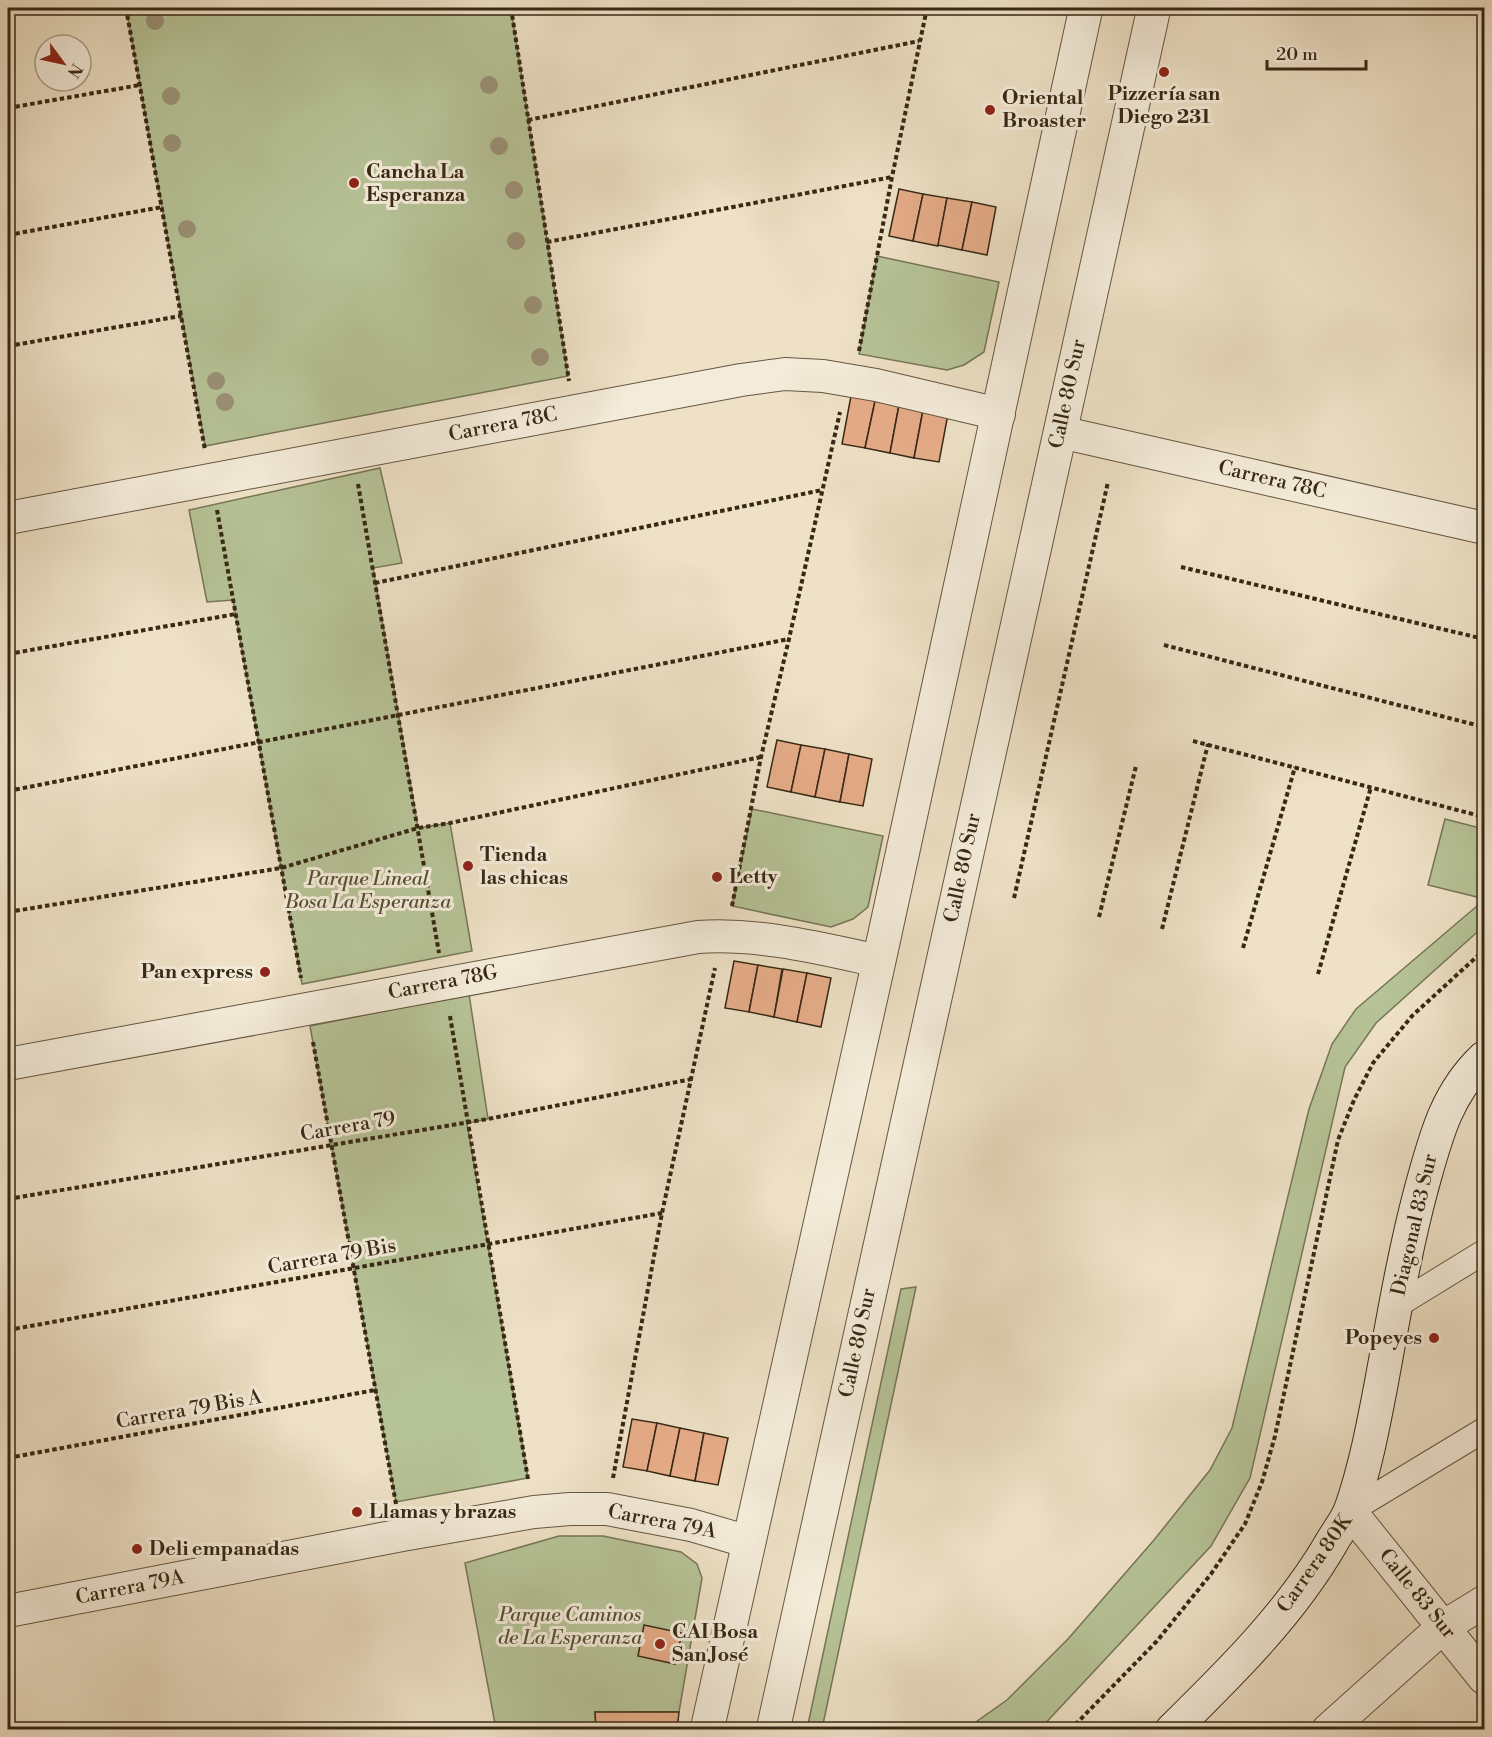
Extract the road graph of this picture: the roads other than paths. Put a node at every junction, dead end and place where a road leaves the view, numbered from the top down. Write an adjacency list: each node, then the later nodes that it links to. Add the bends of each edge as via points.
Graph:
1 (1086, 8): 3 (street)
2 (1154, 8): 4 (street, Calle 80 Sur)
3 (999, 414): 5 (street, Carrera 78C, via 848,379 785,374); 7 (street)
4 (1060, 432): 6 (street, Carrera 78C); 21 (street, Calle 80 Sur)
5 (8, 518)
6 (1485, 528)
7 (879, 961): 9 (street, Carrera 78G, via 767,938 722,935 666,942); 14 (street)
8 (1485, 1058): 11 (street, Diagonal 83 Sur, via 1453,1095 1440,1124 1412,1223)
9 (8, 1064)
10 (1485, 1252): 11 (street)
11 (1396, 1306): 13 (street, Diagonal 83 Sur, via 1375,1415)
12 (1485, 1430): 13 (street, Carrera 80K)
13 (1350, 1511): 17 (street, Calle 83 Sur); 19 (street, Carrera 80K, via 1325,1555 1280,1616)
14 (748, 1542): 16 (street, Carrera 79A, via 691,1525 607,1509 534,1512); 20 (street)
15 (1485, 1602): 17 (street)
16 (8, 1611)
17 (1443, 1627): 18 (street, Calle 83 Sur); 22 (street)
18 (1485, 1678)
19 (1179, 1727)
20 (707, 1730)
21 (773, 1730)
22 (1328, 1730)

